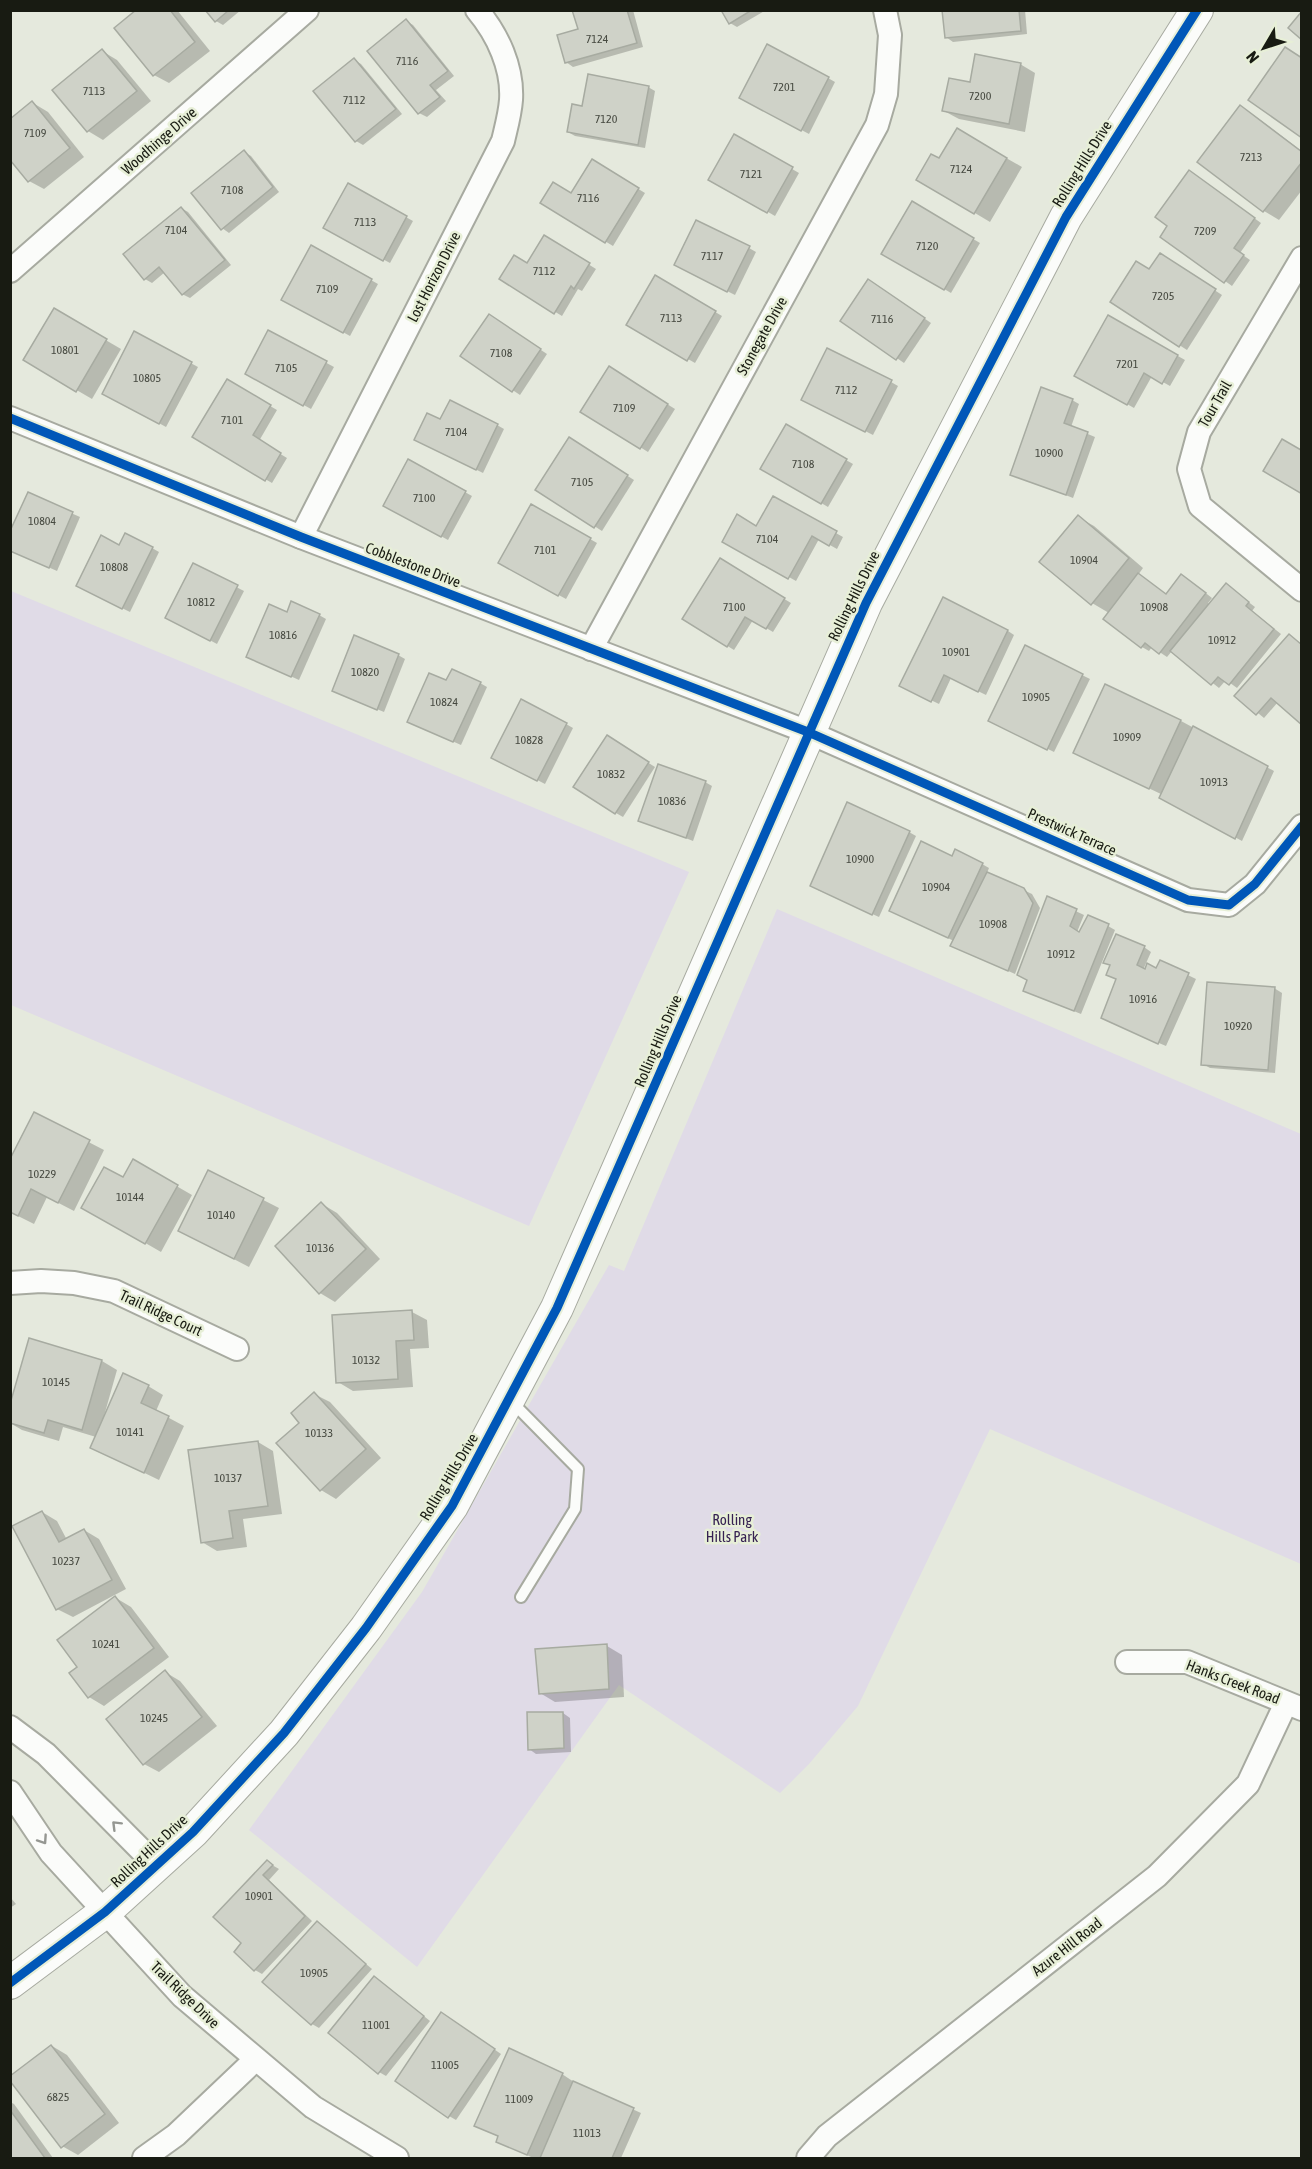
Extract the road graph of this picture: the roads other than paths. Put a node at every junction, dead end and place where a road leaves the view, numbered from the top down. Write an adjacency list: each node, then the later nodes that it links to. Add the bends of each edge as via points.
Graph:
1 (307, 10): 6 (street, Woodhinge Drive)
2 (477, 10): 8 (street, Lost Horizon Drive, via 501,48 508,72 511,99 503,141)
3 (885, 10): 10 (street, Stonegate Drive, via 890,35 886,94 877,124)
4 (1197, 10): 11 (street, Rolling Hills Drive, via 1066,217 866,603)
5 (1302, 258): 9 (street, Tour Trail, via 1199,432 1189,469 1200,506)
6 (10, 271)
7 (10, 418): 8 (street, Cobblestone Drive)
8 (301, 537): 10 (street, Cobblestone Drive)
9 (1302, 590)
10 (591, 650): 11 (street, Cobblestone Drive)
11 (808, 732): 12 (street, Prestwick Terrace, via 1188,900 1229,904 1255,884); 15 (street, Rolling Hills Drive, via 590,1236)
12 (1302, 826)
13 (10, 1283): 14 (street, Trail Ridge Court, via 74,1283 114,1291)
14 (237, 1349)
15 (509, 1400): 16 (lane, via 578,1469 575,1509); 21 (street, Rolling Hills Drive, via 452,1506 366,1628 284,1732)
16 (521, 1597)
17 (1127, 1662): 18 (street, Hanks Creek Road, via 1187,1662)
18 (1294, 1706): 27 (street, Azure Hill Road, via 1248,1784 1157,1876 827,2136)
19 (10, 1727): 21 (street, one-way to 19, via 46,1754)
20 (10, 1792): 22 (street, Trail Ridge Drive, one-way to 22, via 51,1853)
21 (157, 1866): 22 (street, Rolling Hills Drive)
22 (105, 1912): 23 (street, Rolling Hills Drive); 24 (street, Trail Ridge Drive, via 182,1996)
23 (10, 1983)
24 (255, 2060): 25 (street, via 176,2135); 26 (street, Trail Ridge Drive, via 313,2107)
25 (144, 2158)
26 (397, 2158)
27 (808, 2158)

